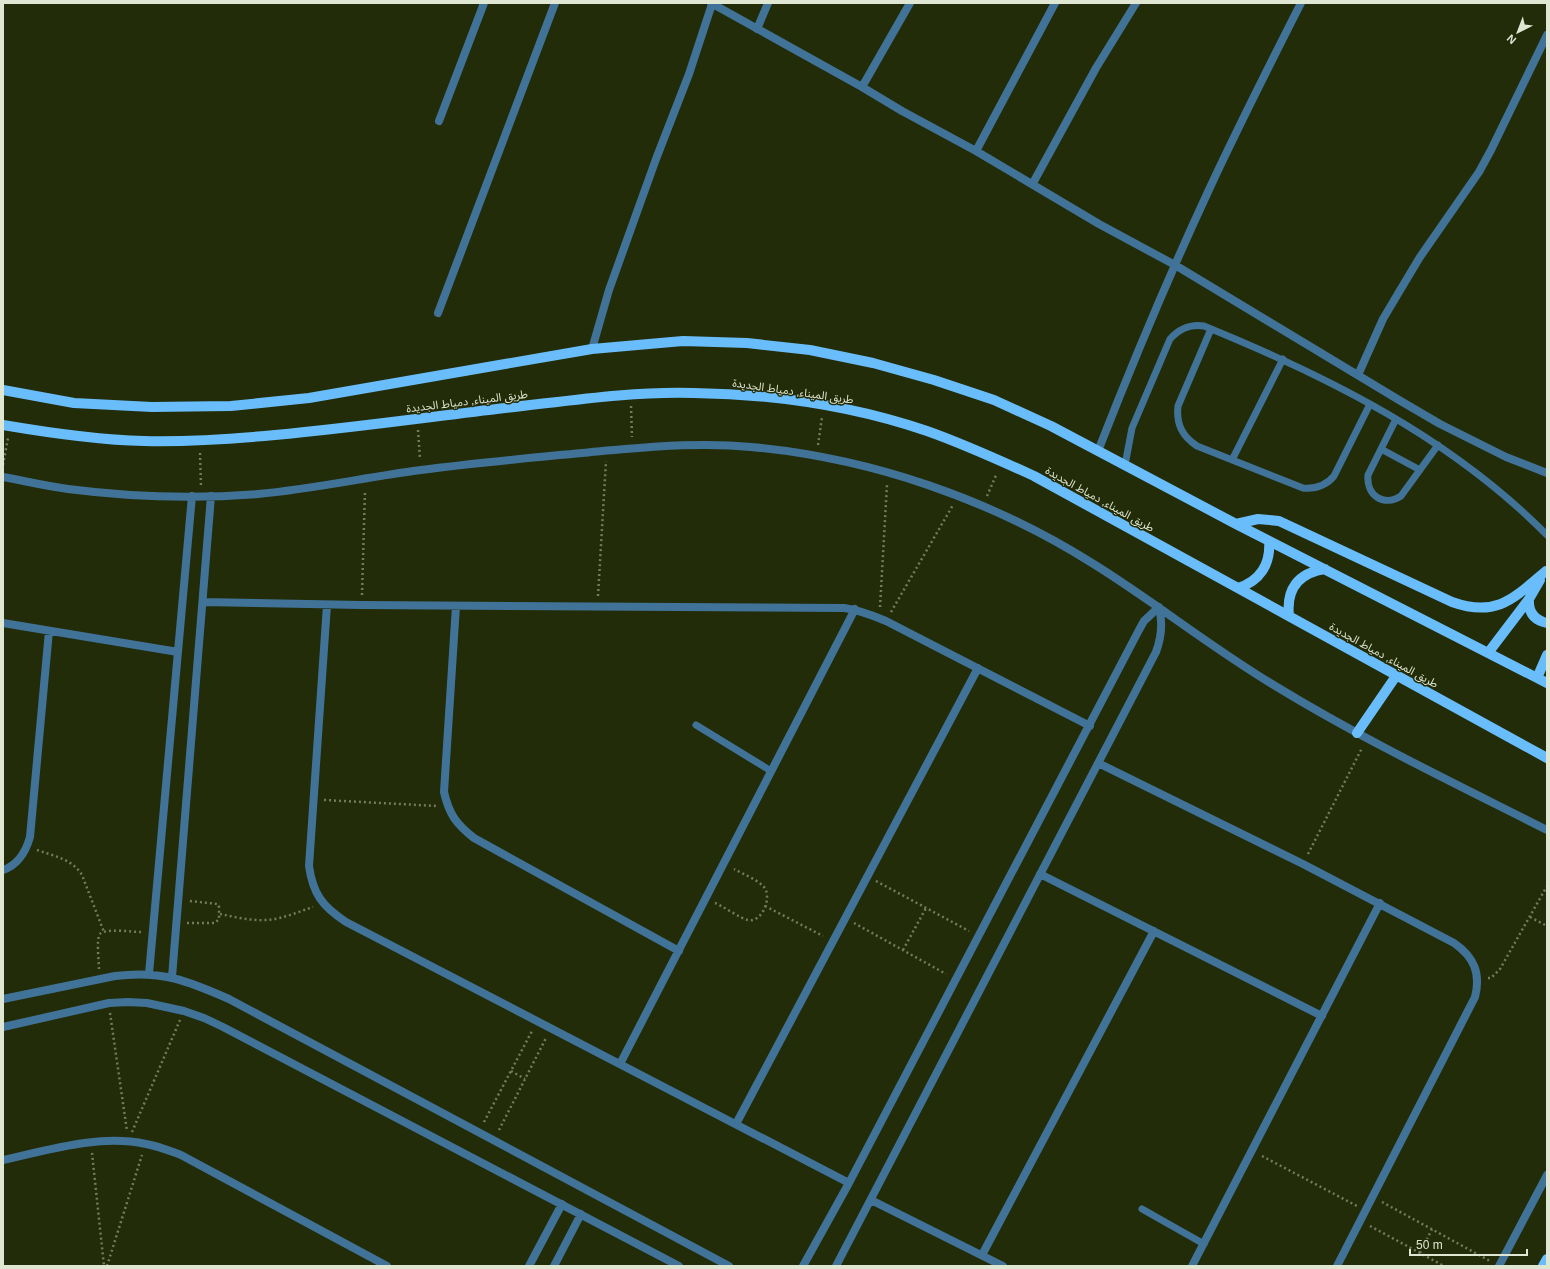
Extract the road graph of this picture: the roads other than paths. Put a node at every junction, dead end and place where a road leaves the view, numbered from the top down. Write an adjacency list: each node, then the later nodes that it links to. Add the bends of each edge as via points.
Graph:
1 (484, 3): 12 (street)
2 (555, 3): 16 (street)
3 (711, 3): 9 (street); 18 (street, via 689,74 609,290)
4 (768, 3): 9 (street)
5 (910, 3): 11 (street)
6 (1055, 3): 13 (street)
7 (1136, 3): 14 (street, via 1096,68)
8 (1301, 3): 15 (street)
9 (757, 29): 11 (street)
10 (1547, 34): 20 (street, via 1491,150 1420,257 1383,319)
11 (862, 87): 13 (street)
12 (439, 122)
13 (976, 151): 14 (street)
14 (1033, 183): 15 (street, via 1099,224)
15 (1175, 265): 20 (street); 27 (street)
16 (438, 313)
17 (1211, 329): 19 (lane); 28 (lane, via 1178,406 1178,422 1180,429 1197,446); 29 (lane, via 1204,326 1189,326 1170,339 1132,428)
18 (592, 349): 21 (main road, via 309,398 231,406 152,407 74,403); 27 (main road, via 684,341 747,343 810,350 872,363 994,400 1052,426)
19 (1283, 359): 22 (lane); 28 (lane)
20 (1358, 375): 31 (street, via 1440,424)
21 (3, 390)
22 (1370, 404): 23 (lane); 28 (lane, via 1334,476 1324,486 1303,488)
23 (1396, 419): 25 (lane); 26 (lane)
24 (7, 426): 40 (main road, طريق الميناء, دمياط الجديدة, via 64,436 144,442 309,432 631,395 692,392 823,405 868,414 980,451 1034,476)
25 (1438, 445): 30 (lane); 36 (lane, via 1492,485)
26 (1381, 449): 30 (lane); 30 (lane, via 1368,481 1372,493 1377,497 1383,500 1396,499 1406,491)
27 (1098, 451): 29 (main road)
28 (1232, 460)
29 (1125, 465): 35 (main road)
30 (1420, 470)
31 (1547, 473)
32 (3, 477): 33 (street, via 64,489 120,494)
33 (197, 496): 34 (street); 51 (street)
34 (211, 496): 42 (street); 45 (street, via 309,488 421,470 633,448 747,446 845,461 958,496 1042,534)
35 (1236, 524): 37 (main road); 39 (main road, via 1258,519 1279,521 1452,602 1474,608 1506,603 1515,598)
36 (1547, 535)
37 (1269, 541): 38 (main road); 40 (main road, via 1268,558 1263,571 1254,581)
38 (1324, 569): 47 (main road, via 1306,574 1293,588 1289,597); 52 (main road)
39 (1546, 569): 41 (main road)
40 (1238, 588): 47 (main road, طريق الميناء, دمياط الجديدة)
41 (1529, 599): 49 (main road, via 1530,612 1540,621); 52 (main road)
42 (203, 602): 43 (street); 71 (street)
43 (327, 605): 44 (street); 75 (street, via 309,866 311,880 323,904 346,922)
44 (456, 606): 46 (street); 69 (street, via 444,792 447,806 458,824 474,838)
45 (1158, 607): 59 (street, via 1144,621); 60 (street, via 1269,682); 62 (street, via 1162,630 1160,641)
46 (855, 610): 54 (street, via 883,619); 63 (street)
47 (1289, 616): 55 (main road, طريق الميناء, دمياط الجديدة)
48 (3, 622): 50 (street)
49 (1547, 623)
50 (48, 631): 51 (street); 65 (street, via 30,837 22,856 15,864)
51 (178, 652): 70 (street)
52 (1488, 653): 56 (main road)
53 (1547, 655): 56 (main road)
54 (978, 668): 59 (street); 76 (street)
55 (1396, 676): 60 (main road); 61 (main road, طريق الميناء, دمياط الجديدة)
56 (1537, 678): 57 (main road)
57 (1547, 683)
58 (696, 725): 63 (lane)
59 (1090, 726): 79 (street)
60 (1357, 733): 64 (street)
61 (1547, 758)
62 (1098, 763): 66 (street); 67 (street)
63 (771, 771): 69 (street)
64 (1547, 830)
65 (3, 870)
66 (1040, 874): 68 (street); 80 (street)
67 (1380, 903): 73 (street); 96 (street, via 1463,950 1471,958 1478,980 1475,997)
68 (1154, 931): 73 (street); 85 (street)
69 (679, 950): 75 (street)
70 (149, 974): 71 (street); 72 (street, via 126,974)
71 (172, 977): 91 (street, via 229,999)
72 (3, 999)
73 (1322, 1016): 84 (street)
74 (3, 1027): 81 (street, via 109,1003 146,1003 184,1011 223,1027)
75 (620, 1064): 76 (street)
76 (736, 1124): 79 (street)
77 (3, 1160): 87 (street, via 90,1142 109,1140 146,1144 181,1155)
78 (1547, 1175): 97 (street)
79 (849, 1182): 92 (street)
80 (871, 1200): 85 (street); 93 (street)
81 (562, 1204): 83 (street); 88 (street)
82 (1142, 1209): 84 (lane)
83 (581, 1214): 89 (street); 90 (street)
84 (1204, 1244): 95 (street)
85 (982, 1255): 94 (street)
86 (1547, 1259): 98 (main road)
87 (386, 1266)
88 (529, 1266)
89 (554, 1266)
90 (679, 1266)
91 (729, 1266)
92 (803, 1266)
93 (836, 1266)
94 (1003, 1266)
95 (1192, 1266)
96 (1337, 1266)
97 (1499, 1266)
98 (1543, 1266)

